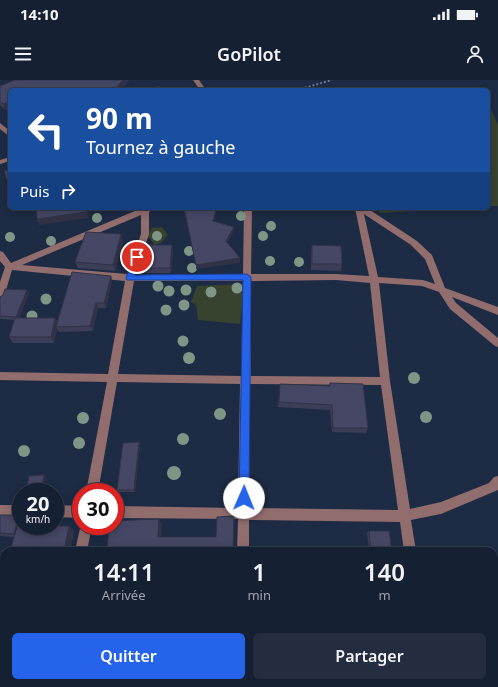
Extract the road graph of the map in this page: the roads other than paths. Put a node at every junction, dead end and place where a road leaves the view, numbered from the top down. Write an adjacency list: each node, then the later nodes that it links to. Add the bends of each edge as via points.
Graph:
1 (0, 125): 2 (street)
2 (8, 132)
3 (146, 210): 9 (street)
4 (148, 210): 11 (street, via 145,234)
5 (248, 210): 10 (street)
6 (360, 210): 12 (street)
7 (363, 210): 13 (street, via 414,243 429,257)
8 (0, 254): 9 (street)
9 (9, 267): 11 (street); 14 (street)
10 (247, 277): 11 (street); 12 (street); 19 (street)
11 (130, 278): 18 (street)
12 (374, 279): 13 (street, via 423,283); 20 (street)
13 (441, 290): 15 (street); 16 (street, via 453,306)
14 (0, 297)
15 (498, 311)
16 (498, 344)
17 (0, 376): 18 (street)
18 (112, 378): 19 (street); 22 (street)
19 (245, 380): 20 (street); 26 (street)
20 (385, 381): 27 (street)
21 (498, 481): 27 (street, via 493,486 441,508)
22 (94, 483)
23 (0, 511): 24 (street)
24 (12, 511)
25 (124, 512): 26 (street)
26 (244, 513): 27 (street); 30 (street)
27 (404, 516): 31 (street)
28 (84, 535): 29 (street)
29 (82, 547)
30 (243, 547)
31 (409, 547)

